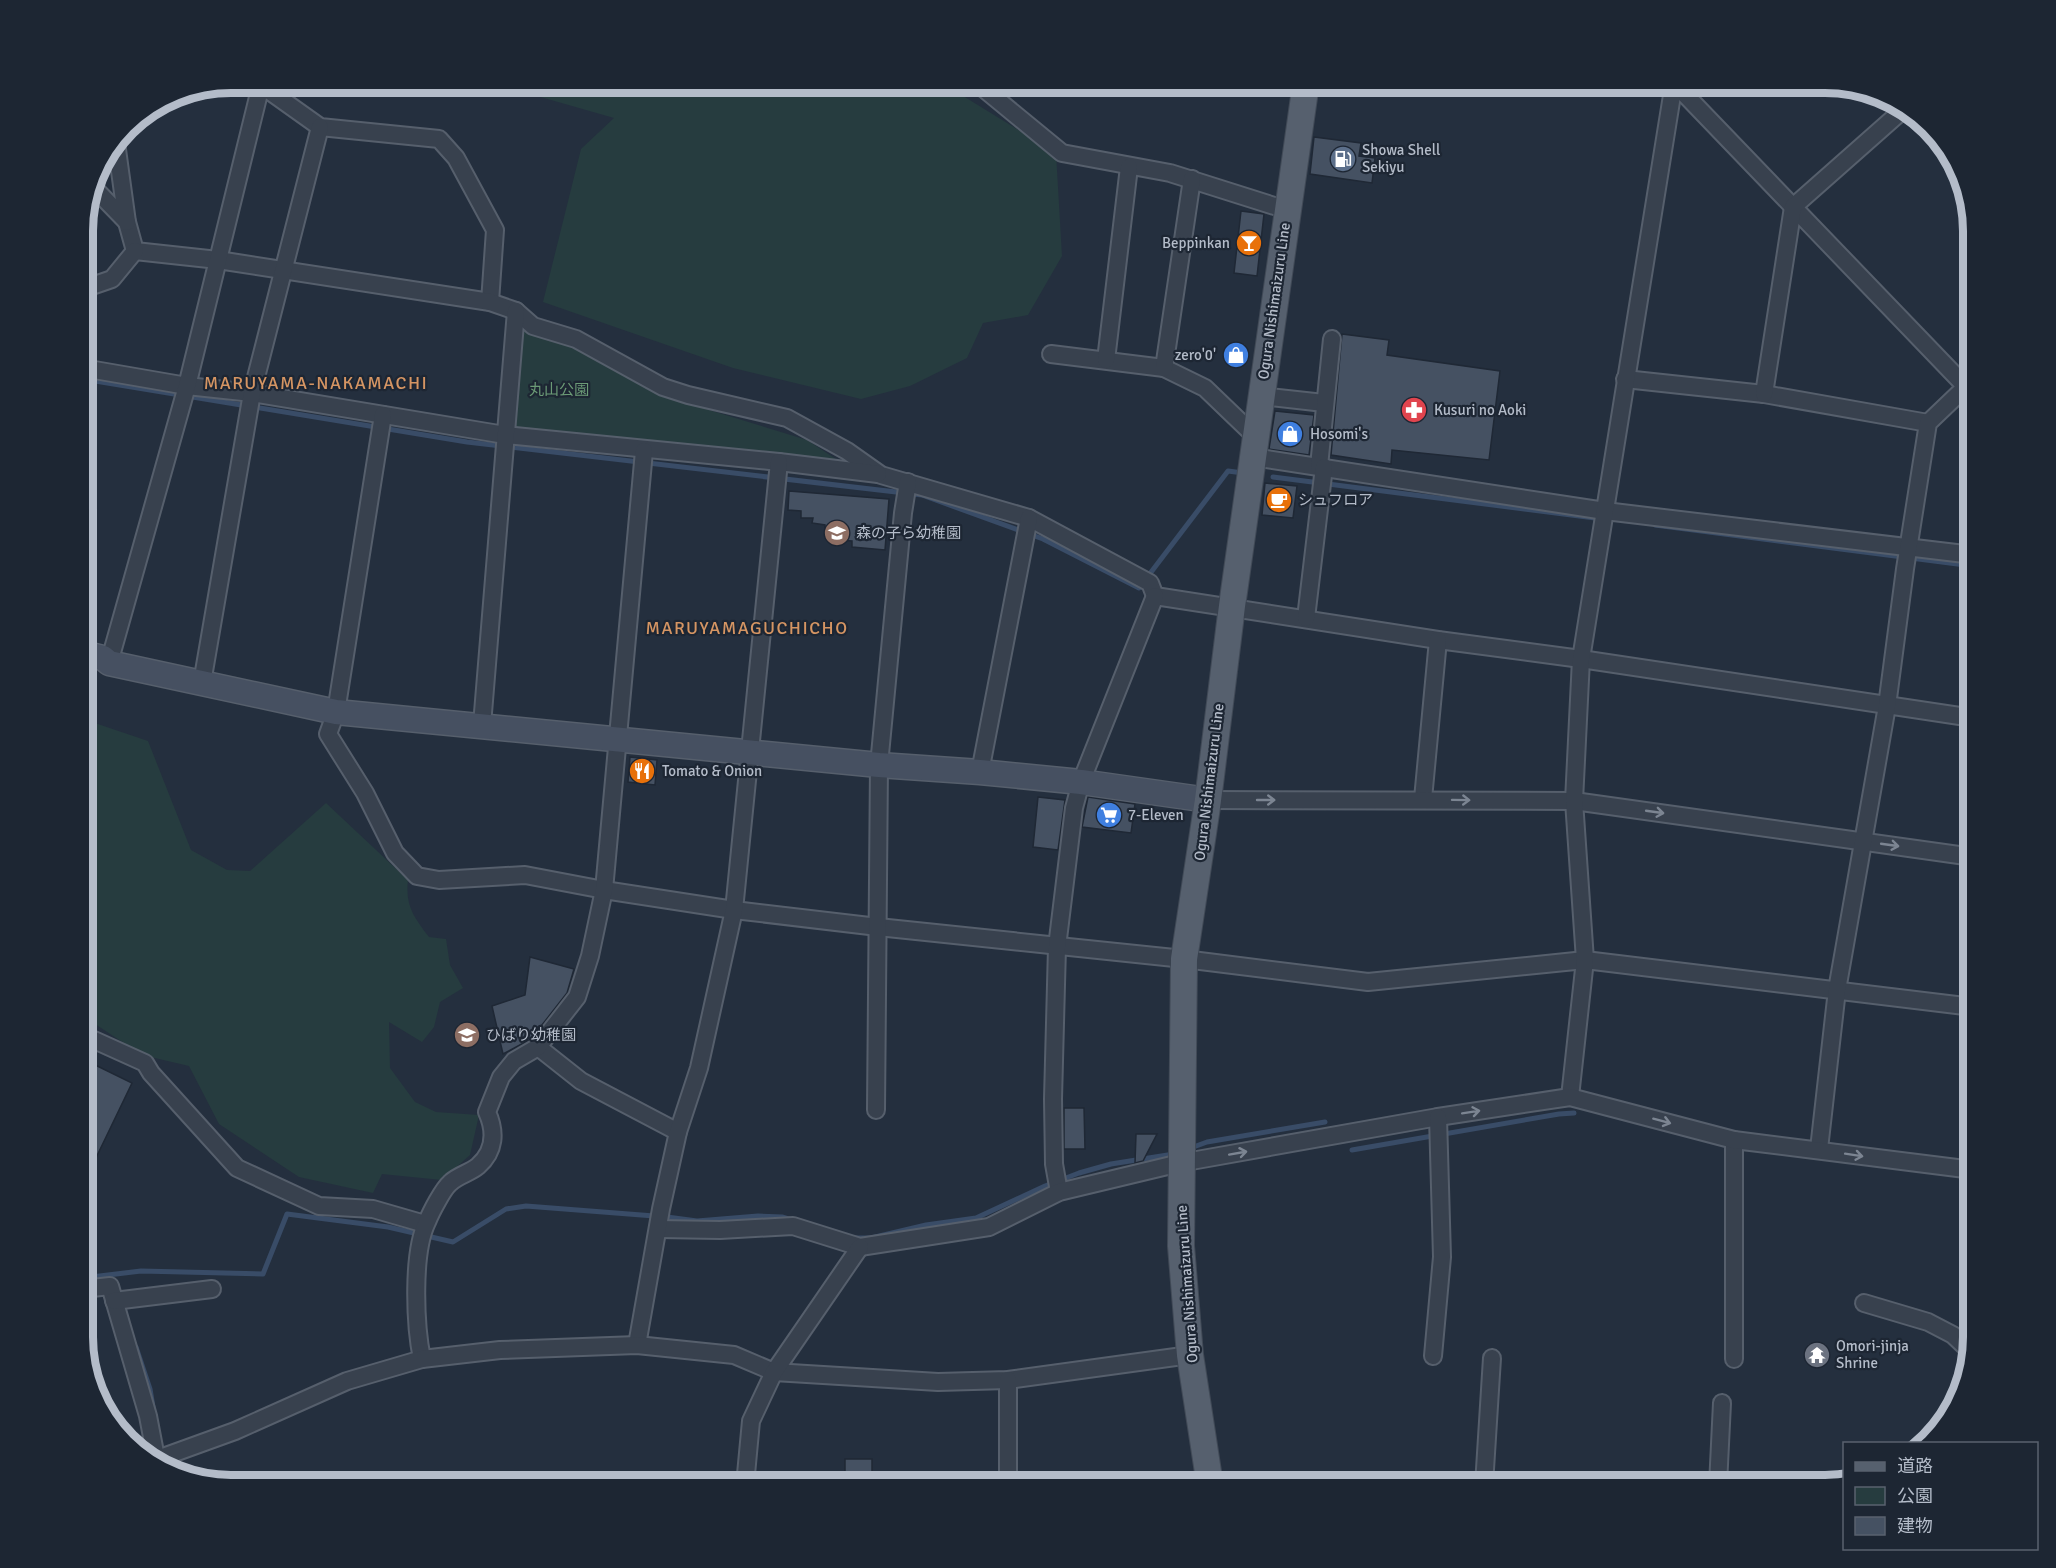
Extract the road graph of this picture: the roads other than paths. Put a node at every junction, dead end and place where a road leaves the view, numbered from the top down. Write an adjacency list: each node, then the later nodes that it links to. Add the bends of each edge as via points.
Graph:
1 (259, 93): 17 (street)
2 (273, 93): 8 (street)
3 (990, 93): 10 (street, via 1062,153)
4 (1304, 93): 14 (main road, Ogura Nishimaizuru Line)
5 (1672, 93): 27 (street)
6 (1684, 93): 13 (street)
7 (1898, 114): 13 (street)
8 (320, 127): 18 (street); 20 (street, via 439,139 456,158 495,230)
9 (118, 153): 15 (street)
10 (1129, 167): 11 (street); 24 (street)
11 (1192, 179): 14 (street); 25 (street)
12 (99, 193): 15 (street)
13 (1793, 207): 28 (street); 30 (street)
14 (1287, 210): 32 (main road, Ogura Nishimaizuru Line)
15 (127, 222): 16 (street)
16 (135, 251): 17 (street); 19 (street, via 112,279)
17 (218, 260): 18 (street); 29 (street)
18 (282, 271): 20 (street); 33 (street)
19 (93, 286)
20 (490, 302): 21 (street)
21 (516, 311): 37 (street); 42 (street, via 533,326 576,339 663,387 787,418)
22 (1332, 339): 34 (street)
23 (1051, 354): 24 (street)
24 (1106, 360): 25 (street)
25 (1164, 368): 38 (street, via 1205,388)
26 (93, 371): 29 (street)
27 (1625, 379): 30 (street); 44 (street)
28 (1963, 379)
29 (184, 394): 33 (street); 54 (street)
30 (1764, 394): 35 (street)
31 (1963, 394): 35 (street)
32 (1261, 396): 34 (street); 38 (main road, Ogura Nishimaizuru Line)
33 (251, 397): 36 (street); 55 (street)
34 (1324, 403): 41 (street)
35 (1928, 423): 47 (street)
36 (381, 427): 37 (street); 57 (street)
37 (505, 435): 39 (street); 59 (street)
38 (1254, 447): 41 (street); 49 (main road, Ogura Nishimaizuru Line)
39 (644, 450): 40 (street); 60 (street)
40 (777, 473): 42 (street); 61 (street)
41 (1322, 474): 44 (street); 50 (street)
42 (881, 475): 43 (street)
43 (907, 486): 45 (street); 62 (street)
44 (1605, 511): 47 (street); 53 (street)
45 (1028, 529): 48 (street, via 1134,573); 63 (street)
46 (1963, 555): 47 (street)
47 (1907, 557): 56 (street)
48 (1153, 589): 49 (street); 64 (street)
49 (1232, 606): 50 (street); 66 (main road, Ogura Nishimaizuru Line)
50 (1306, 618): 51 (street)
51 (1438, 640): 53 (street); 65 (street)
52 (93, 656): 54 (street)
53 (1581, 659): 56 (street); 67 (street)
54 (109, 663): 55 (street)
55 (202, 683): 57 (street)
56 (1887, 706): 58 (street); 68 (street)
57 (336, 712): 59 (street); 70 (street, via 328,734 365,793 395,853 417,876 439,880 525,875)
58 (1963, 716)
59 (482, 725): 60 (street)
60 (618, 738): 61 (street); 70 (street)
61 (751, 751): 62 (street); 71 (street)
62 (879, 765): 63 (street); 72 (street)
63 (980, 772): 64 (street)
64 (1081, 782): 66 (street); 73 (street, via 1074,807)
65 (1423, 799): 66 (street, one-way to 65); 67 (street, one-way to 67)
66 (1208, 800): 74 (main road, Ogura Nishimaizuru Line)
67 (1574, 801): 68 (street, one-way to 68); 75 (street)
68 (1862, 841): 69 (street, one-way to 69); 76 (street)
69 (1963, 855)
70 (604, 890): 71 (street); 79 (street, via 577,997)
71 (734, 910): 72 (street); 83 (street, via 699,1068)
72 (878, 927): 73 (street); 81 (street)
73 (1057, 947): 74 (street); 88 (street, via 1053,1099)
74 (1184, 959): 75 (street, via 1368,982); 86 (main road, Ogura Nishimaizuru Line)
75 (1586, 960): 76 (street); 80 (street)
76 (1837, 990): 77 (street); 85 (street)
77 (1963, 1006)
78 (93, 1040): 90 (street, via 145,1063 237,1168 319,1206 373,1209)
79 (538, 1047): 83 (street, via 581,1081); 90 (street, via 514,1060 501,1077 487,1112 494,1125 492,1144 478,1166 449,1183)
80 (1570, 1097): 82 (street, one-way to 80); 84 (street, one-way to 84)
81 (876, 1110)
82 (1438, 1117): 86 (street, one-way to 82); 99 (street, via 1442,1257)
83 (678, 1132): 89 (street)
84 (1734, 1140): 85 (street); 102 (street)
85 (1819, 1149): 87 (street, one-way to 87)
86 (1180, 1163): 88 (street); 98 (main road, Ogura Nishimaizuru Line, via 1180,1246)
87 (1963, 1169)
88 (1058, 1190): 91 (street, via 989,1227)
89 (659, 1220): 91 (street, via 720,1230 793,1226); 97 (street)
90 (425, 1224): 101 (street, via 417,1267 417,1335)
91 (860, 1247): 103 (street)
92 (93, 1288): 94 (street, via 110,1286)
93 (212, 1289): 94 (street)
94 (114, 1301): 106 (street, via 148,1416)
95 (1864, 1303): 96 (street, via 1928,1322)
96 (1963, 1344)
97 (637, 1345): 101 (street, via 500,1350); 103 (street, via 734,1355)
98 (1190, 1355): 104 (street); 110 (main road, Ogura Nishimaizuru Line)
99 (1433, 1356)
100 (1492, 1358): 111 (street)
101 (422, 1359): 107 (street, via 347,1381)
102 (1734, 1359)
103 (774, 1372): 104 (street, via 938,1382); 108 (street, via 751,1421)
104 (1008, 1380): 109 (street)
105 (1722, 1403): 112 (street)
106 (153, 1450)
107 (164, 1457)
108 (746, 1475)
109 (1008, 1475)
110 (1208, 1475)
111 (1485, 1475)
112 (1718, 1475)

